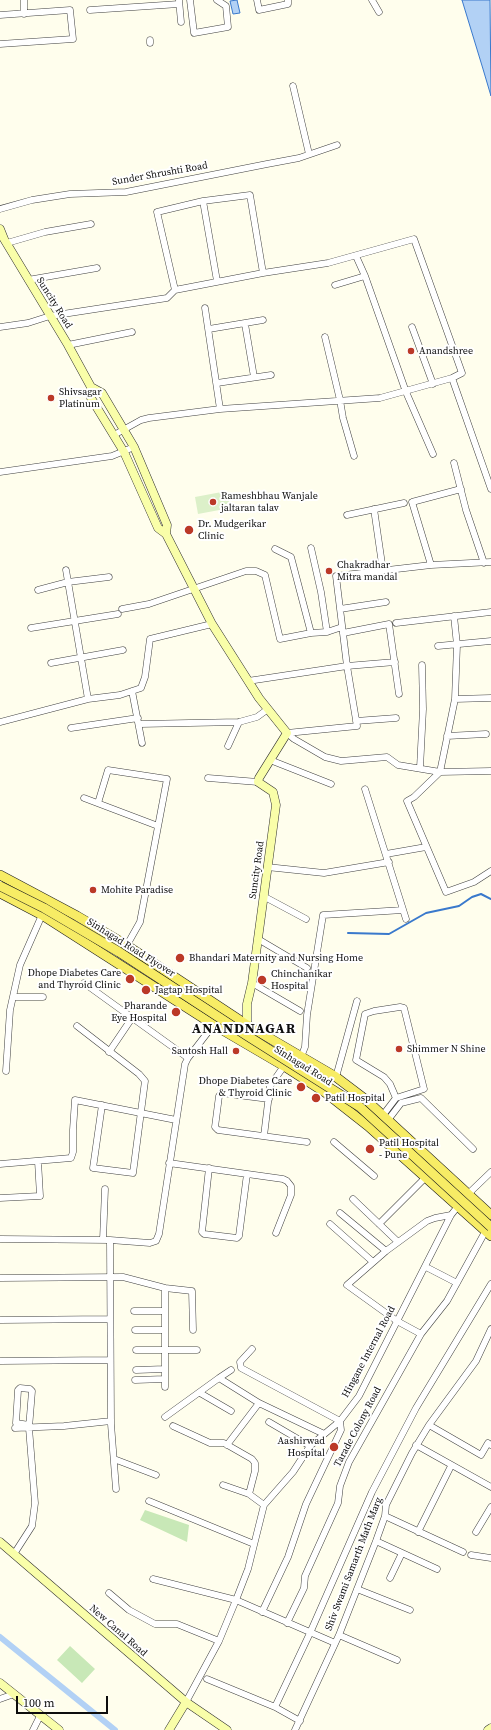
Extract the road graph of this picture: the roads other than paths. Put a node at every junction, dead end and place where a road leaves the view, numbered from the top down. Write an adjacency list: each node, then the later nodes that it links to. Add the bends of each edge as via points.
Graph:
1 (24, 0): 13 (street)
2 (112, 0): 10 (street)
3 (190, 0): 4 (street, via 194,33 228,27 226,6)
4 (218, 0)
5 (257, 0): 6 (street, via 259,10 288,4)
6 (288, 0)
7 (372, 0): 12 (street)
8 (179, 2): 9 (street); 15 (street)
9 (156, 3): 10 (street)
10 (113, 8): 11 (street)
11 (90, 10)
12 (378, 12)
13 (24, 14): 14 (street); 16 (street, via 70,10 73,39)
14 (0, 15)
15 (181, 22)
16 (0, 44)
17 (293, 86): 19 (street)
18 (337, 145): 19 (street, Sunder Shrushti Road)
19 (309, 154): 21 (street, Sunder Shrushti Road, via 126,192 70,194 32,200)
20 (203, 201): 27 (street, via 250,195); 30 (street); 32 (street, via 157,212)
21 (0, 210)
22 (91, 224): 24 (street, via 45,232)
23 (0, 229): 24 (street, Suncity Road)
24 (6, 243): 29 (street, Suncity Road)
25 (356, 256): 27 (street); 28 (street); 45 (street, via 414,239 462,373)
26 (97, 268): 29 (street)
27 (263, 273): 30 (street)
28 (365, 276): 31 (street); 49 (street)
29 (28, 280): 34 (street, Suncity Road)
30 (217, 281): 32 (street)
31 (335, 285)
32 (175, 290): 34 (street, via 163,299)
33 (205, 308): 39 (street)
34 (50, 316): 37 (street, via 28,323); 42 (street, Suncity Road)
35 (263, 320): 36 (street)
36 (245, 324): 39 (street); 44 (street)
37 (0, 327)
38 (412, 327): 47 (street)
39 (209, 329): 46 (street)
40 (132, 332): 42 (street)
41 (325, 337): 50 (street)
42 (68, 345): 48 (street, Suncity Road)
43 (271, 375): 44 (street)
44 (254, 377): 46 (street)
45 (452, 378): 47 (street); 61 (street)
46 (216, 383): 51 (street)
47 (433, 384): 49 (street)
48 (91, 387): 52 (street, Suncity Road, via 102,393); 53 (street, Suncity Road, via 91,398)
49 (406, 392): 50 (street, via 380,398); 56 (street)
50 (340, 400): 51 (street); 57 (street)
51 (220, 409): 52 (street, via 149,418)
52 (124, 430): 53 (street); 54 (street, Suncity Road)
53 (114, 435): 55 (street, Suncity Road)
54 (134, 447): 55 (street); 65 (street, Suncity Road, via 167,525)
55 (124, 452): 59 (street, via 112,456); 65 (street, Suncity Road, via 158,528)
56 (433, 454)
57 (354, 456)
58 (454, 463): 60 (street)
59 (0, 472)
60 (461, 489): 69 (street); 70 (street, via 412,502)
61 (491, 489)
62 (404, 503): 63 (street)
63 (374, 510): 64 (street); 72 (street)
64 (347, 515)
65 (166, 534): 76 (street, Suncity Road)
66 (311, 548): 86 (street)
67 (275, 550): 87 (street, via 291,556)
68 (491, 562): 69 (street)
69 (484, 563): 70 (street)
70 (431, 565): 72 (street)
71 (66, 570): 74 (street)
72 (383, 571): 78 (street, via 336,576)
73 (109, 577): 74 (street)
74 (68, 582): 75 (street); 81 (street)
75 (38, 590)
76 (194, 590): 81 (street, via 149,604); 83 (street, Suncity Road); 87 (street, via 246,571 262,573 265,575 280,639)
77 (386, 602): 78 (street)
78 (340, 609): 85 (street)
79 (491, 612): 80 (street)
80 (454, 616): 82 (street); 89 (street)
81 (74, 621): 84 (street); 92 (street)
82 (396, 623)
83 (212, 624): 97 (street, Suncity Road); 98 (street, via 150,639 145,677 141,688)
84 (31, 628)
85 (343, 630): 86 (street); 93 (street, via 388,624); 96 (street)
86 (327, 632): 87 (street)
87 (311, 633)
88 (491, 641): 89 (street)
89 (457, 645): 90 (street); 102 (street)
90 (438, 646)
91 (123, 650): 92 (street)
92 (81, 657): 94 (street); 101 (street)
93 (395, 662): 96 (street); 99 (street)
94 (51, 663)
95 (422, 665): 116 (street)
96 (347, 666): 97 (street); 106 (street)
97 (248, 681): 103 (street, Suncity Road)
98 (132, 691): 101 (street); 105 (street)
99 (399, 694)
100 (491, 698): 102 (street)
101 (88, 699): 107 (street)
102 (455, 699): 112 (street)
103 (268, 709): 108 (street, via 257,717); 110 (street, Suncity Road)
104 (396, 718): 106 (street)
105 (139, 721): 108 (street); 109 (street); 113 (street)
106 (356, 721): 110 (street, via 357,726)
107 (0, 722)
108 (239, 722): 114 (street)
109 (71, 728)
110 (287, 733): 115 (street); 116 (street, Suncity Road, via 324,757 341,761 387,757 398,765)
111 (486, 734): 112 (street)
112 (447, 736): 118 (street)
113 (142, 743)
114 (228, 746)
115 (270, 760): 120 (street); 121 (street)
116 (420, 768): 118 (street, Suncity Road)
117 (491, 771): 118 (street, Suncity Road)
118 (440, 772): 126 (street, via 407,801)
119 (208, 778): 120 (street)
120 (258, 782): 129 (street, Suncity Road, via 274,794 276,805)
121 (331, 784)
122 (365, 789): 127 (street)
123 (84, 798): 124 (street)
124 (98, 803): 125 (street); 125 (street, via 108,770 167,779)
125 (158, 826): 141 (street, via 140,922)
126 (426, 847): 127 (street); 130 (street, via 446,892 474,882)
127 (386, 854): 128 (street)
128 (389, 862): 129 (street, via 324,873); 136 (street)
129 (267, 867): 135 (street, Suncity Road)
130 (491, 872)
131 (0, 875): 141 (main road, Sinhagad Road, via 78,916)
132 (0, 881): 189 (main road, Sinhagad Road Flyover, bridge, via 77,922 332,1082 362,1104)
133 (0, 886): 192 (main road, Sinhagad Road Flyover, bridge, via 44,908 119,952 360,1107 403,1144)
134 (0, 893): 137 (main road, Sinhagad Road)
135 (263, 896): 138 (street); 140 (street, Suncity Road)
136 (403, 910): 139 (street); 158 (street, via 323,915 307,1015 305,1047)
137 (42, 915): 145 (street, via 20,965); 151 (main road, Sinhagad Road)
138 (306, 919)
139 (406, 919)
140 (258, 939): 142 (street); 144 (street, Suncity Road)
141 (126, 945): 148 (main road, Sinhagad Road)
142 (307, 968)
143 (84, 983): 150 (street)
144 (252, 983): 149 (street); 152 (street, Suncity Road, via 247,1004)
145 (13, 997): 146 (street); 155 (street)
146 (43, 997)
147 (357, 1001): 162 (street)
148 (224, 1009): 151 (street); 152 (main road, Sinhagad Road)
149 (300, 1011)
150 (132, 1018): 157 (street); 159 (street)
151 (214, 1025): 156 (main road, Sinhagad Road); 159 (street)
152 (247, 1025): 156 (street); 158 (main road, Sinhagad Road)
153 (77, 1026): 157 (street)
154 (0, 1036): 155 (street)
155 (8, 1036): 161 (street)
156 (238, 1039): 160 (main road, Sinhagad Road)
157 (109, 1052): 166 (street, via 140,1074 145,1081)
158 (301, 1056): 162 (main road, Sinhagad Road)
159 (188, 1058): 168 (street)
160 (284, 1066): 164 (street, via 270,1086); 180 (main road, Sinhagad Road, via 353,1114)
161 (6, 1071)
162 (336, 1077): 167 (main road, Sinhagad Road)
163 (396, 1098): 163 (street, via 390,1084 384,1078 356,1060 365,1014 400,1007 404,1008 424,1089); 167 (street)
164 (268, 1099): 169 (street); 169 (street, via 222,1093 219,1096 215,1125 218,1130)
165 (102, 1105): 166 (street); 166 (street, via 93,1168 133,1173); 173 (street, via 75,1100 71,1158)
166 (142, 1112): 168 (street)
167 (386, 1117): 172 (street, via 401,1103 421,1098); 182 (main road, Sinhagad Road)
168 (176, 1120): 174 (street)
169 (264, 1136): 170 (street)
170 (307, 1142)
171 (334, 1142): 179 (street)
172 (473, 1149)
173 (38, 1161): 175 (street); 183 (street, via 40,1196)
174 (169, 1163): 176 (street); 195 (street, via 156,1241 150,1243)
175 (0, 1164)
176 (209, 1168): 178 (street); 178 (street, via 202,1232 204,1234 237,1238 239,1236)
177 (491, 1172): 182 (street, Hingane Internal Road)
178 (247, 1174): 193 (street, via 283,1179 291,1186 291,1195)
179 (374, 1176)
180 (424, 1178): 185 (main road, Sinhagad Road); 191 (street)
181 (105, 1189): 195 (street)
182 (468, 1193): 185 (street, Hingane Internal Road); 188 (main road, Sinhagad Road)
183 (0, 1198)
184 (353, 1199): 191 (street)
185 (457, 1207): 187 (street, Hingane Internal Road); 192 (main road, Sinhagad Road)
186 (340, 1213): 197 (street)
187 (451, 1215): 196 (street, via 427,1221); 199 (street, Hingane Internal Road)
188 (491, 1215)
189 (491, 1220)
190 (330, 1224): 198 (street)
191 (379, 1224): 196 (street)
192 (489, 1232): 202 (street, Tarade Colony Road)
193 (276, 1233)
194 (0, 1239): 195 (street)
195 (107, 1240): 201 (street)
196 (398, 1242): 197 (street)
197 (386, 1251): 198 (street)
198 (373, 1262): 209 (street, via 347,1285)
199 (426, 1267): 202 (street); 209 (street, Hingane Internal Road)
200 (0, 1278): 201 (street)
201 (110, 1278): 204 (street, via 123,1277); 207 (street)
202 (457, 1284): 214 (street, Tarade Colony Road)
203 (491, 1284): 274 (street, via 416,1408 372,1492)
204 (165, 1288): 206 (street); 213 (street, via 192,1291)
205 (134, 1311): 206 (street)
206 (165, 1311): 212 (street)
207 (110, 1319): 208 (street); 219 (street)
208 (0, 1320)
209 (397, 1321): 214 (street); 233 (street, Hingane Internal Road, via 359,1396)
210 (491, 1329): 235 (street, Shiv Swami Samarth Math Marg, via 476,1361)
211 (135, 1330): 212 (street)
212 (165, 1330): 217 (street)
213 (193, 1330)
214 (421, 1334): 273 (street, Tarade Colony Road, via 349,1462 340,1486 338,1503)
215 (252, 1348): 233 (street, via 240,1362 241,1368)
216 (136, 1350): 217 (street)
217 (165, 1350): 218 (street); 221 (street)
218 (197, 1350)
219 (110, 1360): 220 (street); 232 (street)
220 (0, 1361)
221 (165, 1369): 222 (street); 225 (street)
222 (136, 1370)
223 (231, 1370): 224 (street)
224 (218, 1378): 228 (street); 229 (street)
225 (166, 1379): 226 (street); 227 (street)
226 (135, 1380)
227 (165, 1387)
228 (200, 1392): 230 (street); 231 (street)
229 (259, 1402): 239 (street); 240 (street)
230 (231, 1411)
231 (165, 1417)
232 (111, 1420): 236 (street); 244 (street)
233 (340, 1421): 239 (street, Hingane Internal Road); 272 (street, via 340,1433 306,1504 288,1557)
234 (269, 1422): 243 (street)
235 (429, 1425): 241 (street, Shiv Swami Samarth Math Marg); 242 (street, via 481,1456 488,1443)
236 (29, 1426): 236 (street, via 32,1391 20,1388 16,1423); 238 (street); 262 (street, via 35,1502 32,1526)
237 (173, 1426): 240 (street, via 210,1443 219,1442)
238 (15, 1428)
239 (324, 1434): 243 (street, Hingane Internal Road)
240 (227, 1445): 250 (street, via 255,1463)
241 (416, 1445): 245 (street); 254 (street, Shiv Swami Samarth Math Marg, via 386,1505)
242 (491, 1445)
243 (310, 1446): 252 (street, Hingane Internal Road)
244 (114, 1459): 246 (street); 249 (street)
245 (451, 1466): 248 (street); 255 (street)
246 (156, 1475)
247 (223, 1485): 250 (street)
248 (491, 1488)
249 (116, 1489)
250 (249, 1494): 252 (street)
251 (149, 1501): 259 (street)
252 (264, 1505): 259 (street, Hingane Internal Road)
253 (491, 1507): 256 (street)
254 (385, 1516): 255 (street); 257 (street, Shiv Swami Samarth Math Marg)
255 (418, 1532): 260 (street)
256 (476, 1532)
257 (376, 1541): 261 (street); 268 (street, Shiv Swami Samarth Math Marg)
258 (0, 1542): 262 (street, New Canal Road)
259 (254, 1544): 270 (street, Hingane Internal Road)
260 (463, 1552)
261 (402, 1553): 265 (street); 266 (street)
262 (14, 1554): 283 (street, New Canal Road)
263 (471, 1555): 264 (street)
264 (491, 1558)
265 (437, 1569)
266 (390, 1578)
267 (153, 1579): 270 (street)
268 (357, 1589): 271 (street); 275 (street, Shiv Swami Samarth Math Marg)
269 (109, 1593): 276 (street, via 129,1610 155,1624 177,1624)
270 (236, 1600): 272 (street); 276 (street, Hingane Internal Road)
271 (410, 1610)
272 (262, 1612): 273 (street)
273 (287, 1623): 274 (street)
274 (310, 1633): 277 (street); 284 (street)
275 (339, 1635): 277 (street, Shiv Swami Samarth Math Marg); 278 (street)
276 (219, 1641): 283 (street, Hingane Internal Road)
277 (335, 1643): 286 (street, Shiv Swami Samarth Math Marg)
278 (397, 1660)
279 (207, 1679): 284 (street)
280 (0, 1683): 281 (street)
281 (14, 1694): 282 (street); 285 (street)
282 (0, 1699)
283 (186, 1702): 290 (street, Hingane Internal Road); 291 (street, New Canal Road)
284 (275, 1707): 286 (street)
285 (40, 1716): 288 (street); 289 (street)
286 (300, 1721): 292 (street, Shiv Swami Samarth Math Marg)
287 (491, 1728): 293 (street)
288 (33, 1730)
289 (59, 1730)
290 (170, 1730)
291 (227, 1730)
292 (295, 1730)
293 (488, 1730)

